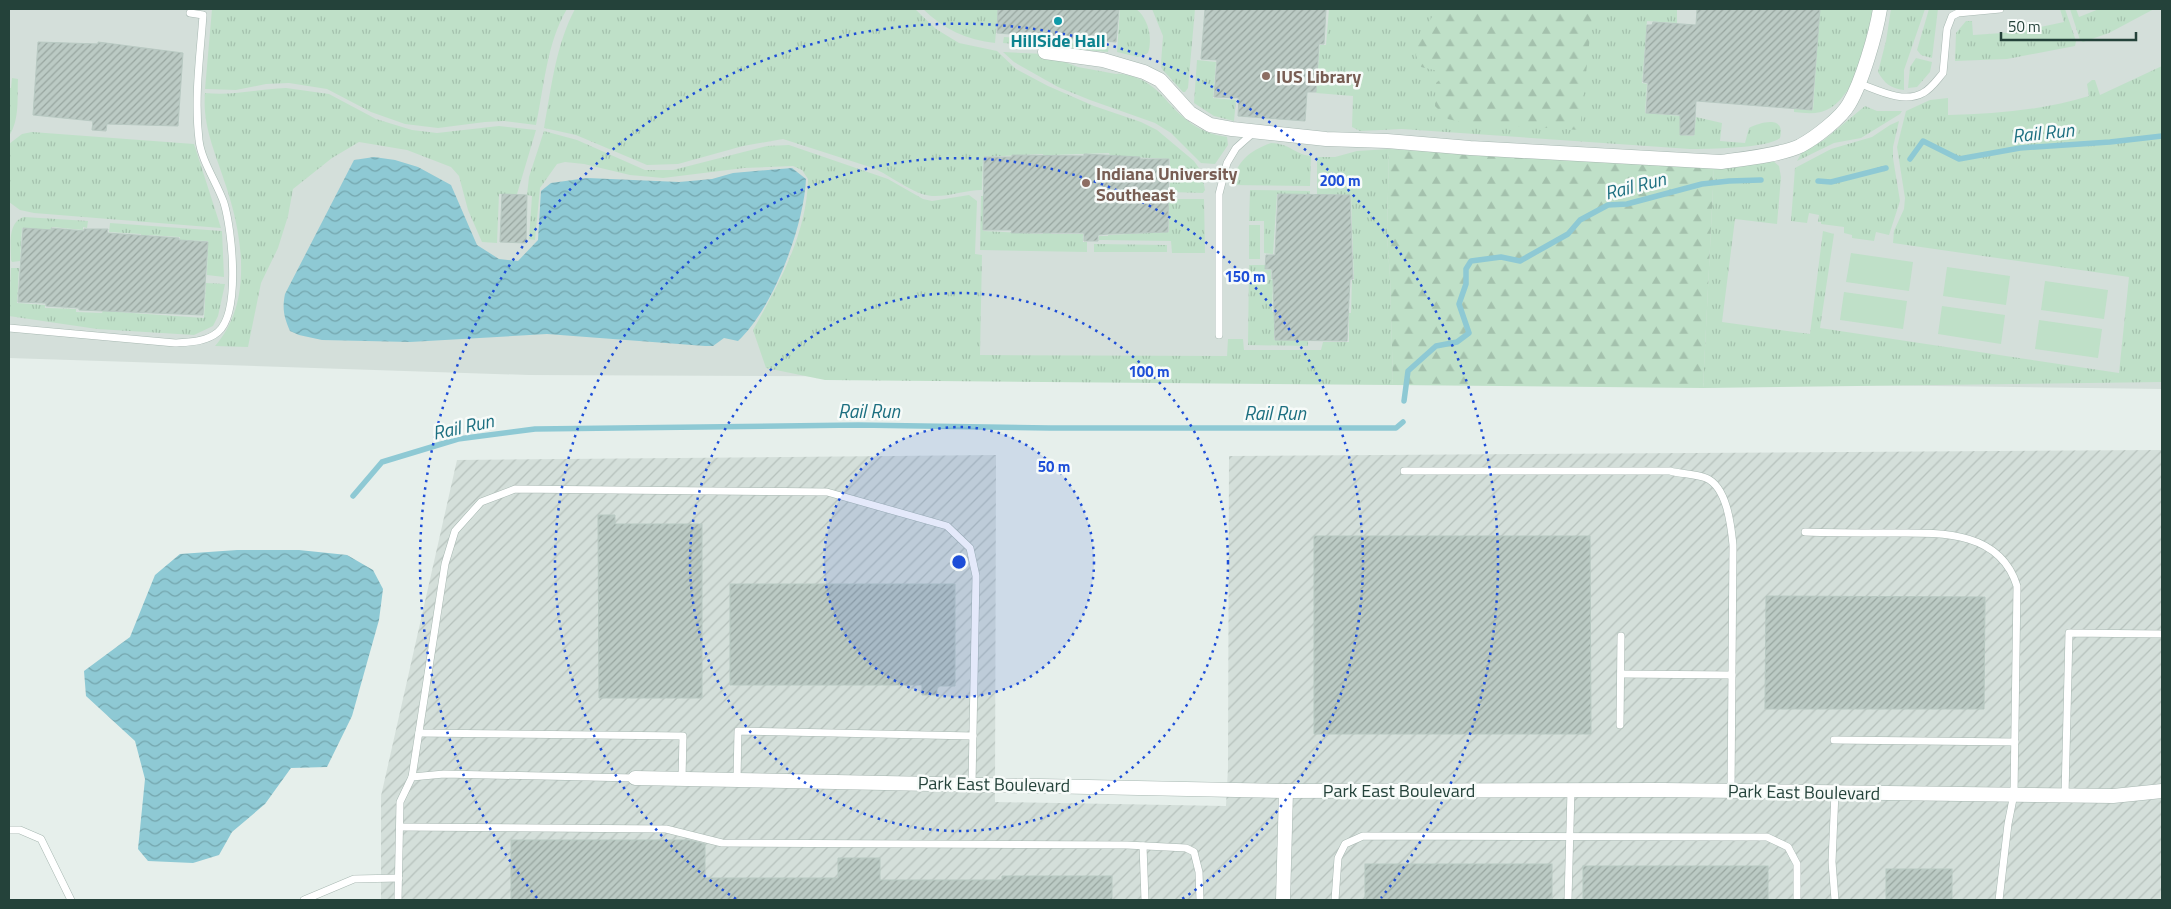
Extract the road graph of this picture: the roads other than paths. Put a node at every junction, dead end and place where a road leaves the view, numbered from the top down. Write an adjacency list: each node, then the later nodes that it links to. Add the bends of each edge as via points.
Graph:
1 (1880, 9): 5 (street)
2 (2000, 9): 5 (lane, via 1952,16 1946,29 1943,74 1924,93 1908,98)
3 (190, 13): 7 (lane, via 204,15 196,103 199,143 224,204 232,248 229,316 219,332 201,341 175,344)
4 (1045, 52): 6 (street, via 1103,60 1144,72 1160,80 1190,113 1210,125)
5 (1858, 83): 6 (street, via 1849,104 1836,120 1800,146 1720,162)
6 (1254, 132): 8 (lane, via 1236,148 1227,163 1219,194)
7 (9, 328)
8 (1219, 335)
9 (1404, 471): 14 (lane, via 1670,472 1707,478 1721,492 1730,520 1733,545)
10 (1805, 532): 19 (lane, via 1940,533 1964,537 2004,560 2017,586)
11 (2162, 634): 31 (lane, via 2069,634)
12 (1621, 636): 13 (lane)
13 (1621, 674): 14 (lane); 15 (lane)
14 (1732, 675): 27 (lane)
15 (1620, 724)
16 (419, 733): 17 (lane, via 445,564 455,531 481,502 515,489 827,492 947,526 970,548 976,576); 20 (lane); 22 (lane, via 683,736)
17 (973, 736): 23 (lane, via 738,731); 24 (lane)
18 (1834, 740): 19 (lane)
19 (2015, 742): 30 (lane)
20 (412, 777): 21 (lane, via 444,774); 32 (lane, via 400,802)
21 (635, 778): 22 (street, Park East Boulevard)
22 (682, 779): 23 (street, Park East Boulevard)
23 (737, 780): 24 (street, Park East Boulevard)
24 (972, 784): 26 (street, Park East Boulevard)
25 (1571, 790): 26 (street, Park East Boulevard); 27 (street, Park East Boulevard); 34 (lane)
26 (1286, 791): 42 (street)
27 (1731, 791): 28 (street, Park East Boulevard)
28 (1835, 792): 30 (street, Park East Boulevard); 46 (lane, via 1832,862)
29 (2162, 792): 31 (street, Park East Boulevard)
30 (2014, 794): 31 (street, Park East Boulevard); 47 (lane)
31 (2065, 795)
32 (400, 827): 35 (lane, via 666,829 722,843); 36 (lane)
33 (9, 830): 37 (lane, via 20,830 41,839)
34 (1570, 837): 43 (lane, via 1363,836 1345,844 1338,858); 44 (lane); 45 (lane, via 1767,837 1788,847 1797,864)
35 (1143, 846): 40 (lane); 41 (lane, via 1186,848 1194,852)
36 (399, 878): 38 (lane, via 354,878); 39 (lane)
37 (71, 900)
38 (304, 900)
39 (398, 900)
40 (1144, 900)
41 (1200, 900)
42 (1283, 900)
43 (1336, 900)
44 (1568, 900)
45 (1797, 900)
46 (1835, 900)
47 (2000, 900)

